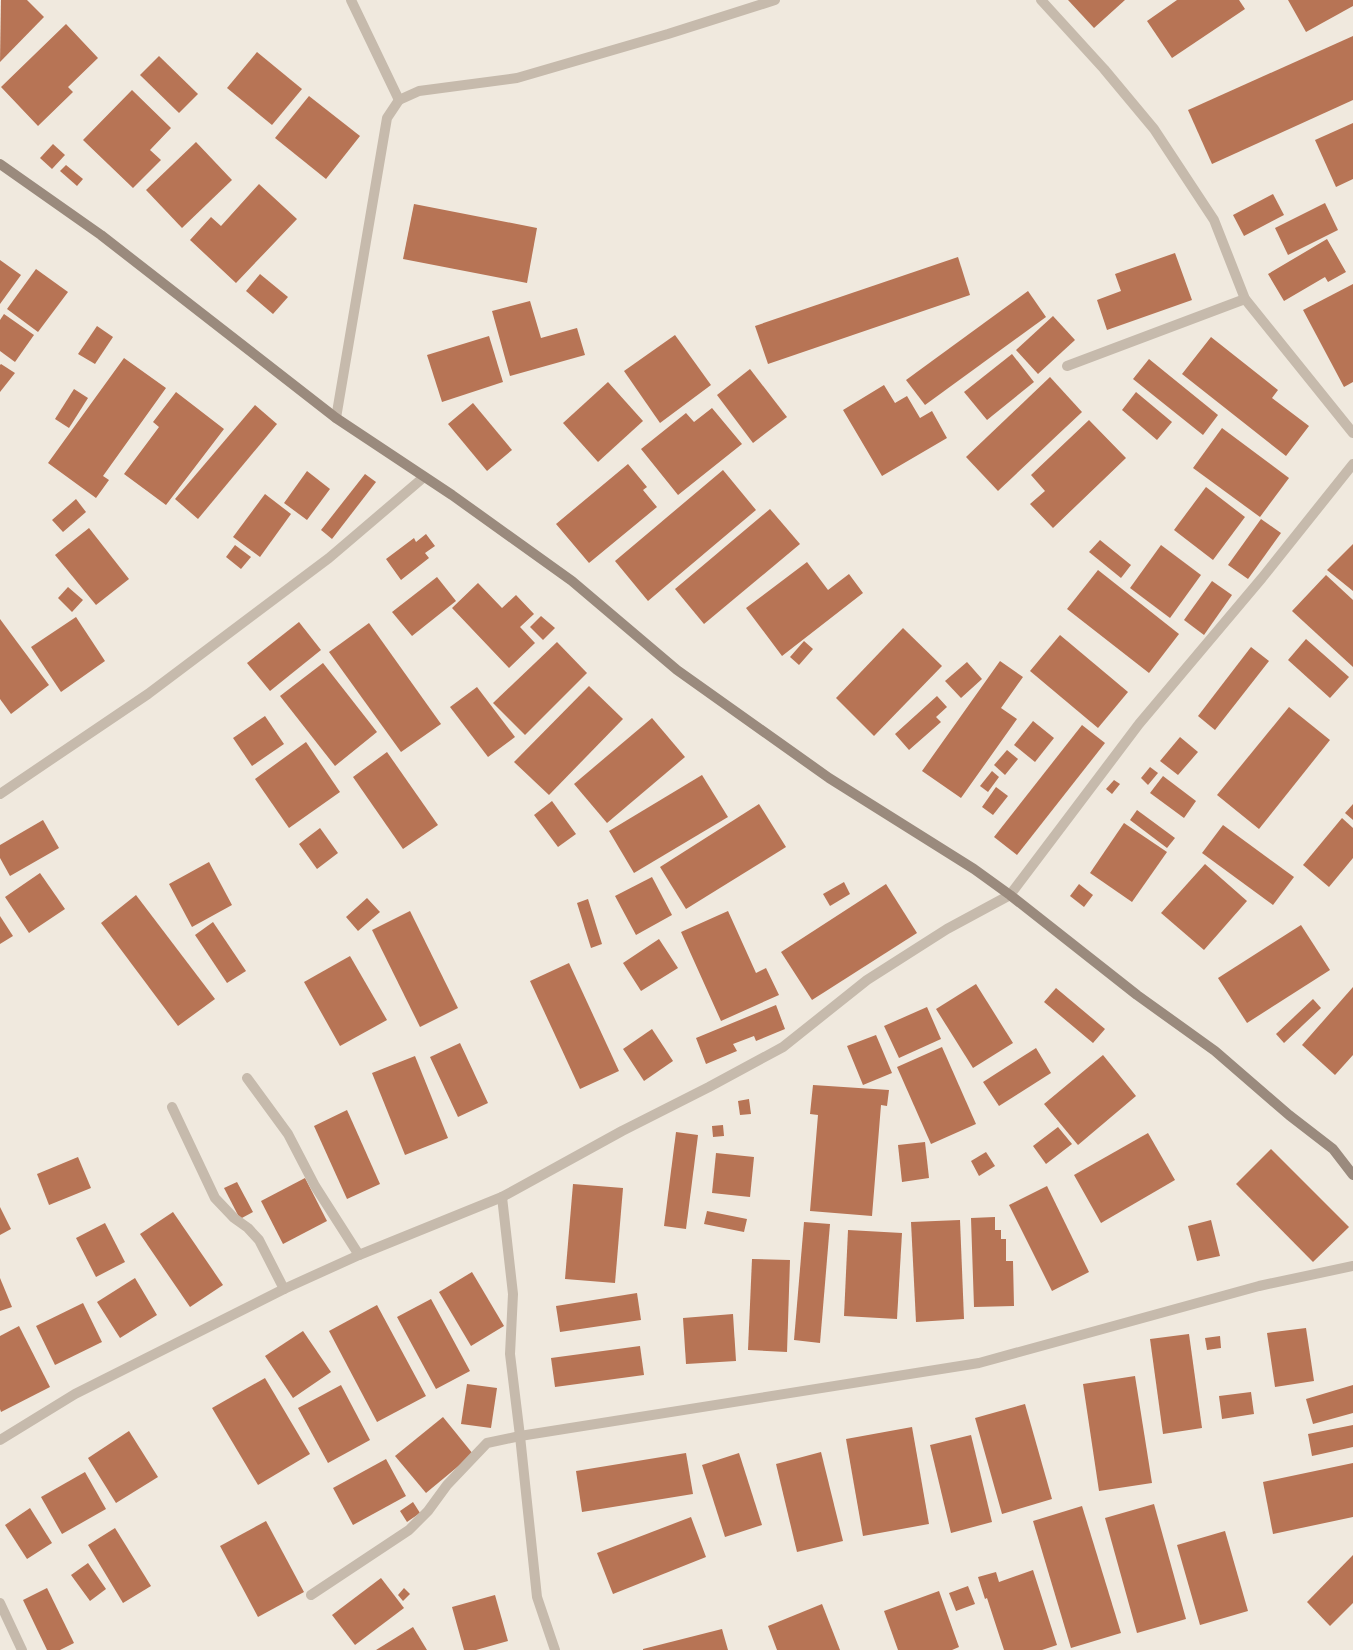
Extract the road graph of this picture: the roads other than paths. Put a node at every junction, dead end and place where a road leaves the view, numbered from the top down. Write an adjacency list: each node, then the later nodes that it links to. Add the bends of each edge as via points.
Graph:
1 (351, 0): 4 (street)
2 (775, 0): 4 (street, via 517,78 419,91)
3 (1041, 0): 6 (street, via 1154,129 1214,220)
4 (399, 100): 8 (street, via 387,118)
5 (0, 164): 8 (street, via 101,235)
6 (1246, 299): 7 (street); 9 (street)
7 (1066, 366)
8 (336, 418): 11 (street)
9 (1353, 433)
10 (1353, 464): 13 (street, via 1262,578 1139,724)
11 (424, 477): 12 (street, via 329,558 148,694); 13 (street, via 572,581 683,674 829,778 974,869)
12 (0, 794)
13 (1010, 895): 16 (street, via 1137,995 1215,1051 1333,1149); 17 (street, via 947,929 867,980 783,1047)
14 (247, 1078): 18 (street, via 288,1134 315,1186)
15 (172, 1107): 20 (street, via 215,1198 259,1240)
16 (1353, 1175)
17 (502, 1197): 18 (street); 21 (street, via 513,1294 510,1354)
18 (359, 1255): 20 (street)
19 (1353, 1266): 21 (street, via 1259,1286 979,1363)
20 (284, 1289): 22 (street, via 75,1394)
21 (520, 1436): 23 (street, via 486,1443 409,1530); 26 (street, via 537,1597)
22 (0, 1440)
23 (311, 1595)
24 (0, 1603): 25 (street)
25 (22, 1650)
26 (555, 1650)

